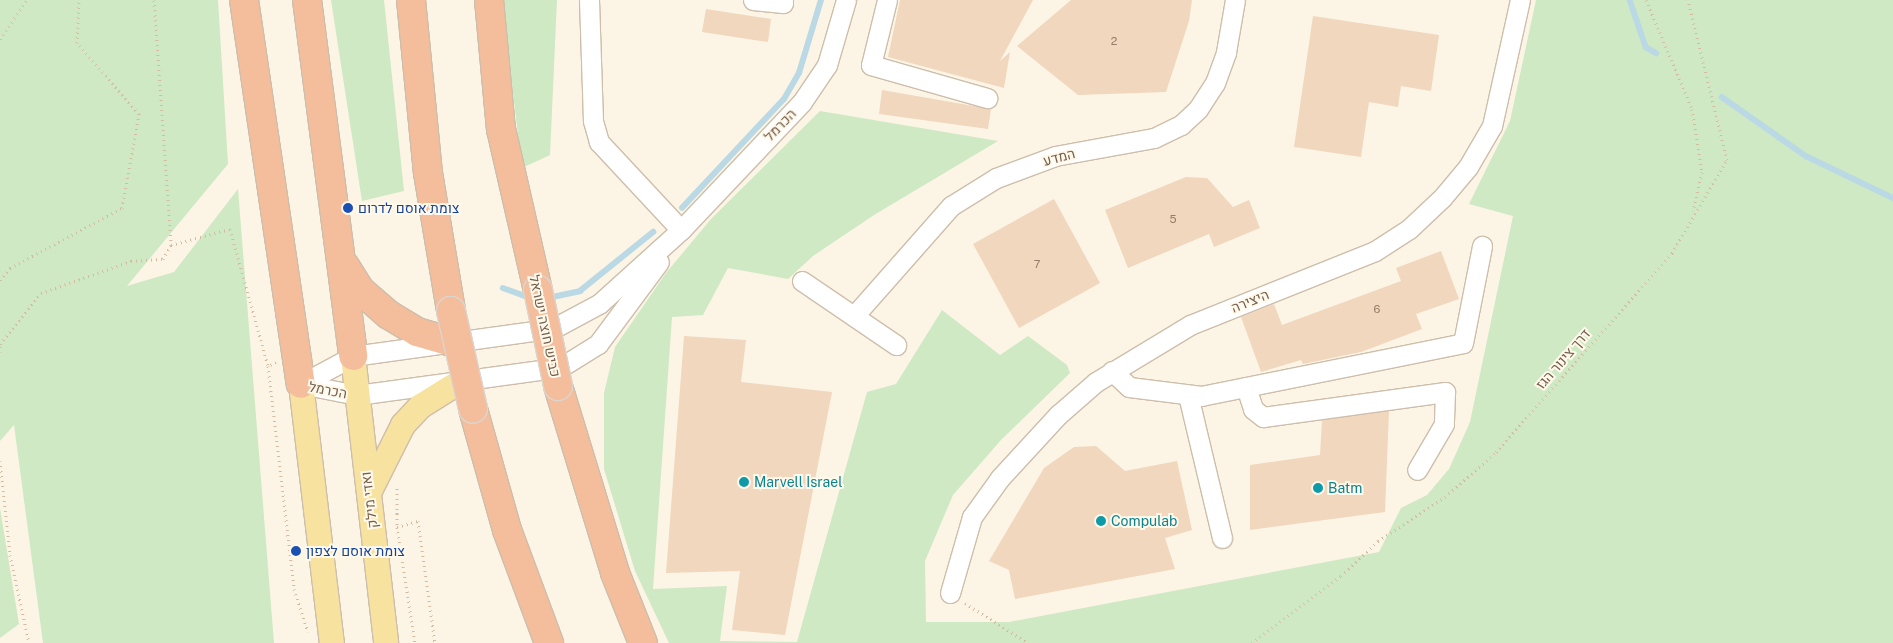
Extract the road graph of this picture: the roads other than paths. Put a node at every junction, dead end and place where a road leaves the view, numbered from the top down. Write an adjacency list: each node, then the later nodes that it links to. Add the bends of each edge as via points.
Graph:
1 (244, 0): 23 (highway)
2 (308, 0): 15 (highway)
3 (411, 0): 33 (highway, bridge, via 428,173 451,311 473,410 507,530)
4 (489, 0): 34 (highway, כביש חוצה ישראל, bridge, via 501,129 558,386 615,573)
5 (589, 0): 13 (street, via 593,122 599,142)
6 (753, 0): 7 (street, via 783,3)
7 (783, 0)
8 (846, 0): 13 (street, הכרמל, via 827,65 816,84)
9 (887, 0): 12 (street, via 870,65)
10 (1235, 0): 17 (street, המדע, via 1226,52 1215,83 1198,109 1180,125 1154,138 1055,156 996,178 951,206)
11 (1520, 0): 21 (street, היצירה, via 1492,126 1468,168 1409,229 1375,251 1190,325)
12 (987, 98)
13 (681, 230): 18 (street, הכרמל, via 614,293 570,322 554,328); 22 (street, הכרמל, via 612,328 579,358 546,370)
14 (1482, 246): 24 (street, via 1463,343)
15 (342, 259): 18 (highway, via 350,276 373,303 418,332); 20 (highway)
16 (802, 282): 17 (street)
17 (854, 316): 19 (street)
18 (452, 342): 20 (street, הכרמל)
19 (896, 345)
20 (353, 356): 23 (street, הכרמל); 26 (main road, ואדי מילק)
21 (1112, 372): 25 (street, via 1129,386); 30 (street, היצירה, via 1058,415 1000,478 972,517)
22 (462, 381): 26 (street, הכרמל); 28 (main road, via 421,406 403,425 377,471)
23 (301, 384): 26 (street, הכרמל); 31 (main road)
24 (1246, 387): 25 (street); 27 (street, via 1253,409 1263,417 1445,392 1444,424)
25 (1188, 395): 29 (street)
26 (357, 396): 28 (main road, ואדי מילק)
27 (1418, 470)
28 (368, 496): 32 (main road, ואדי מילק)
29 (1222, 538)
30 (950, 593)
31 (321, 640)
32 (386, 643)
33 (549, 643)
34 (643, 643)

